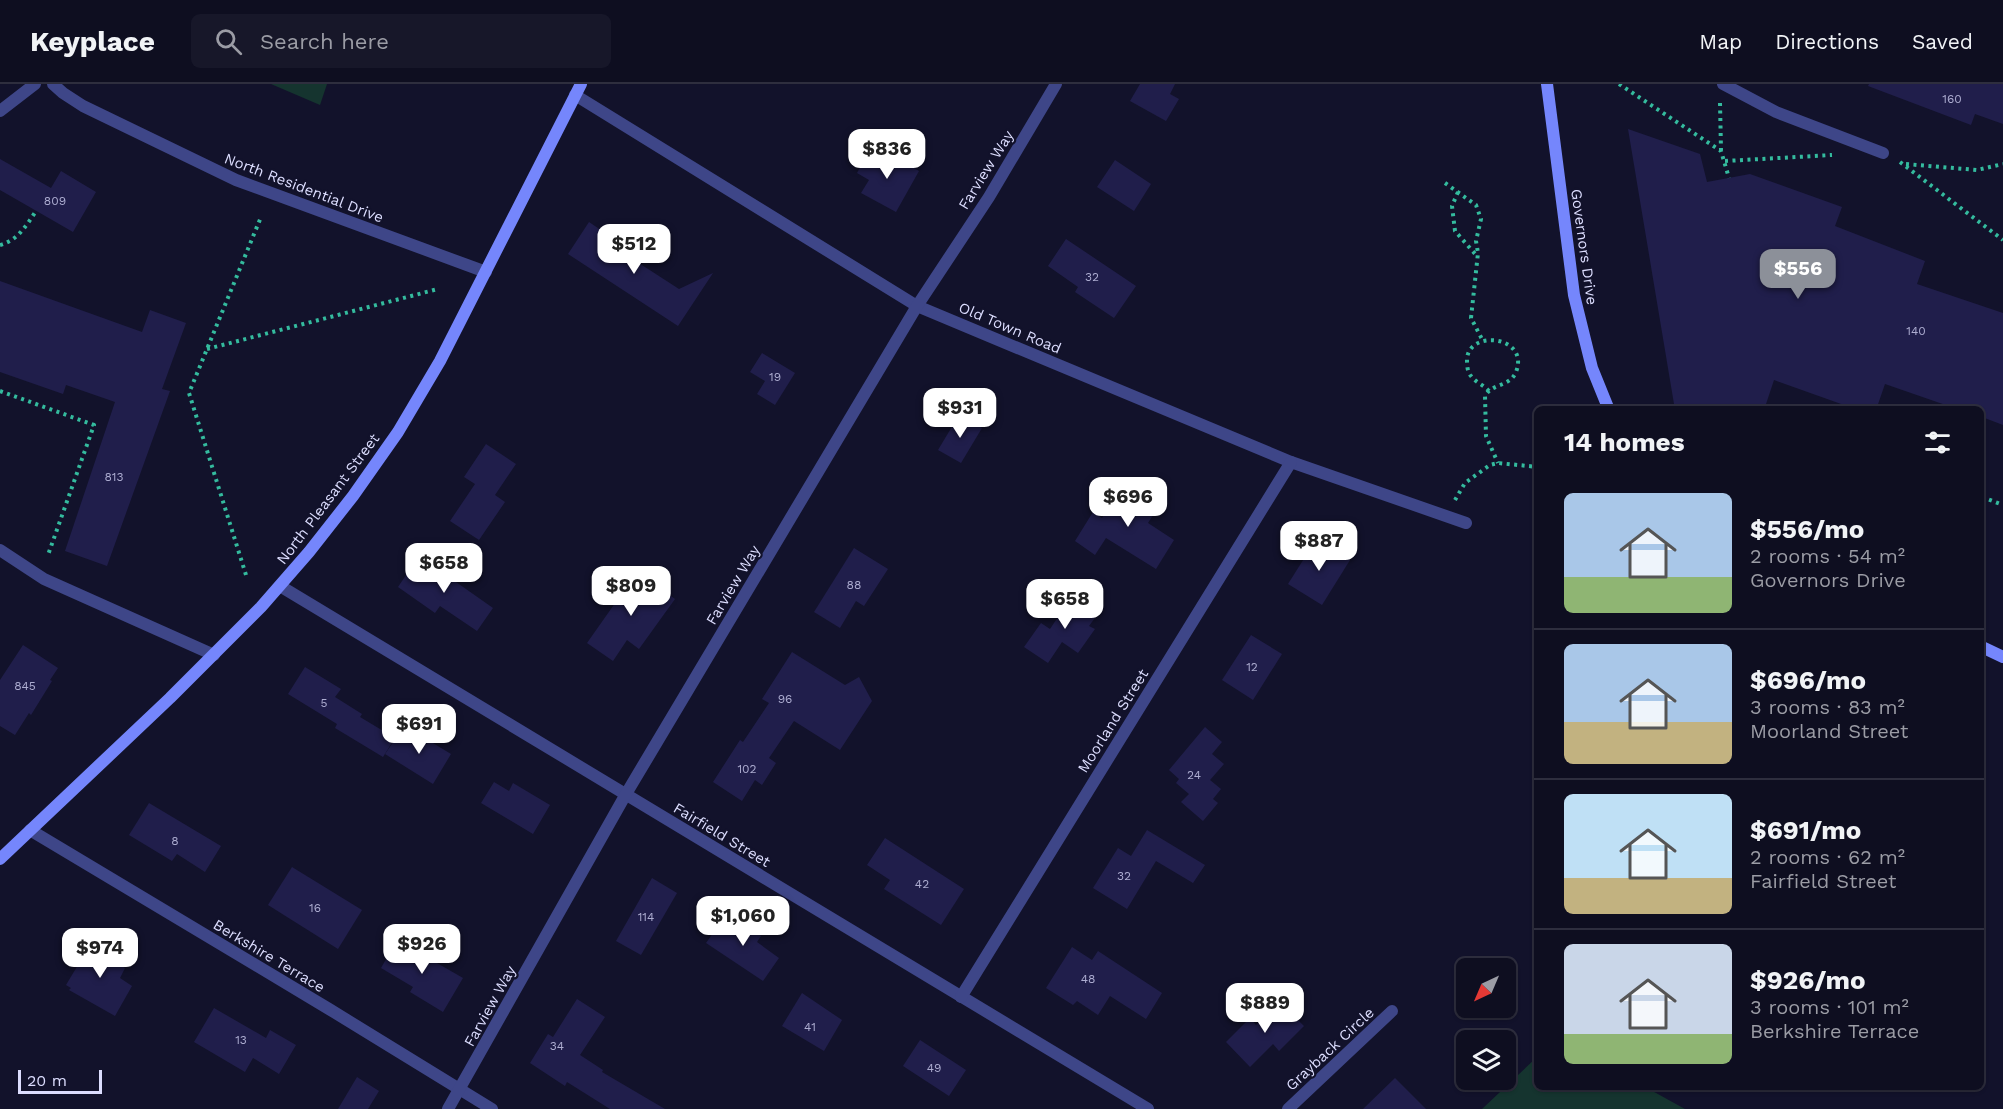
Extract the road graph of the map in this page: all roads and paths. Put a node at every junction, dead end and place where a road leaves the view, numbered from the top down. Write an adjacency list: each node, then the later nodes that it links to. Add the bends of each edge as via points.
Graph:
1 (34, 84): 8 (street)
2 (53, 84): 23 (street, North Residential Drive, via 83,106 236,180)
3 (1056, 84): 25 (street, Farview Way, via 989,197)
4 (1547, 84): 30 (main road, Governors Drive, via 1576,304 1592,368)
5 (1619, 84): 9 (path)
6 (578, 90): 23 (main road, North Pleasant Street); 25 (street, Old Town Road)
7 (1721, 90): 9 (path); 10 (street)
8 (0, 111)
9 (1721, 151): 12 (path)
10 (1883, 153): 13 (path)
11 (1838, 155): 12 (path)
12 (1725, 161): 15 (path)
13 (1904, 164): 14 (path, via 1977,170); 20 (path)
14 (2003, 164)
15 (1729, 178)
16 (1445, 183): 17 (path)
17 (1458, 192): 22 (path, via 1452,206 1455,231); 22 (path, via 1479,212)
18 (36, 211): 21 (path, via 24,230)
19 (261, 218): 27 (path)
20 (2003, 240)
21 (0, 245)
22 (1478, 258): 26 (path, via 1471,318)
23 (486, 272): 41 (main road, North Pleasant Street, via 398,432 347,505)
24 (438, 289): 27 (path)
25 (917, 306): 31 (street, Old Town Road); 45 (street, Farview Way)
26 (1484, 341): 29 (path, via 1470,348 1467,364 1472,379); 29 (path, via 1508,343 1518,362 1510,381)
27 (207, 350): 40 (path, via 189,393)
28 (0, 390): 39 (path, via 94,425)
29 (1489, 391): 32 (path, via 1485,396 1486,436)
30 (1607, 406)
31 (1291, 462): 36 (street, Old Town Road); 48 (street, Moorland Street)
32 (1498, 463): 33 (path); 36 (path, via 1466,483)
33 (1534, 467)
34 (1984, 498): 35 (path)
35 (2003, 505)
36 (1446, 516): 37 (street, Old Town Road)
37 (1466, 523)
38 (1, 551): 43 (street, via 44,579)
39 (48, 555)
40 (246, 575)
41 (280, 586): 43 (main road, North Pleasant Street); 45 (street, Fairfield Street)
42 (1984, 648): 44 (main road)
43 (214, 656): 46 (main road, North Pleasant Street)
44 (2003, 657)
45 (626, 794): 48 (street, Fairfield Street); 50 (street, Farview Way)
46 (30, 830): 47 (main road, North Pleasant Street); 50 (street, Berkshire Terrace)
47 (0, 859)
48 (961, 997): 53 (street, Fairfield Street)
49 (1392, 1011): 54 (street, Grayback Circle)
50 (460, 1090): 51 (street, Farview Way); 52 (street, Berkshire Terrace)
51 (448, 1109)
52 (492, 1109)
53 (1148, 1109)
54 (1288, 1109)

